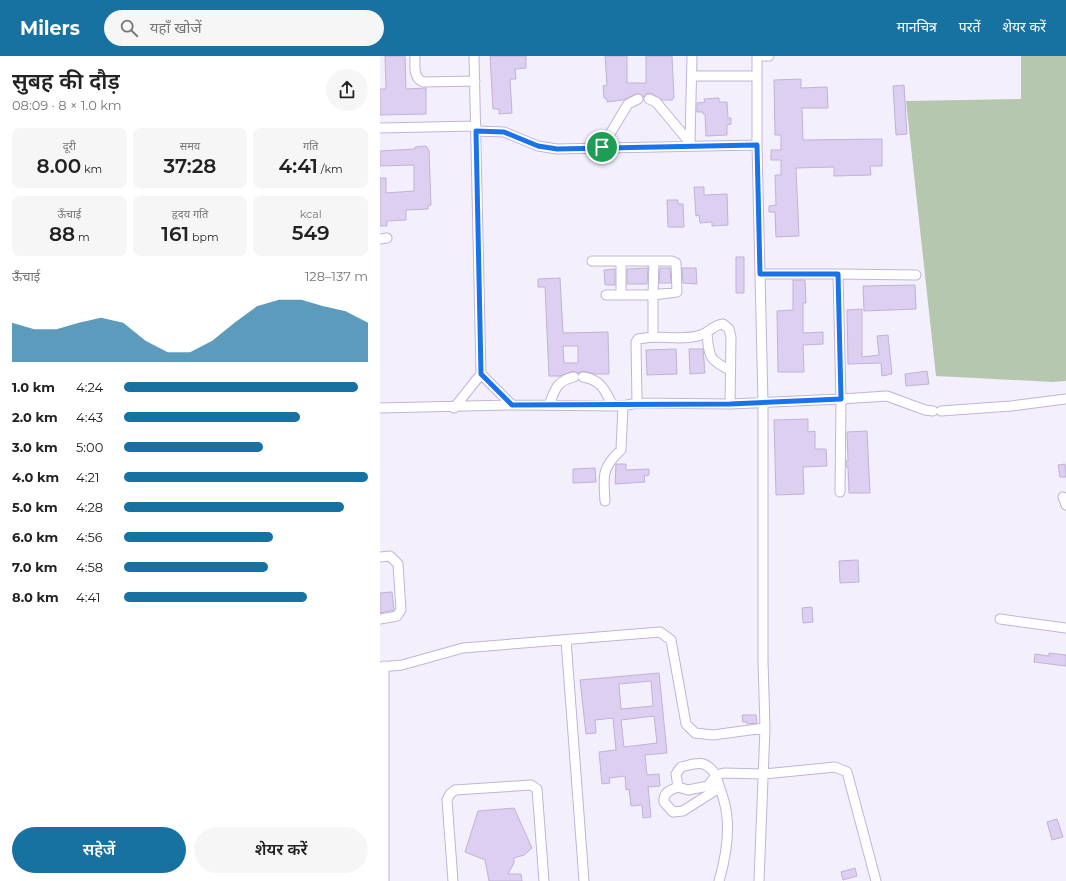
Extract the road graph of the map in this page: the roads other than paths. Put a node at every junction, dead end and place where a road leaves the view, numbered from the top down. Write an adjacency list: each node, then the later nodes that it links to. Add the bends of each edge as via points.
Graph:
1 (415, 56): 8 (street, via 416,75 423,82)
2 (474, 56): 8 (street)
3 (692, 56): 6 (street)
4 (757, 56): 5 (street); 7 (street)
5 (770, 56)
6 (693, 76): 7 (street); 13 (street)
7 (757, 76): 14 (street)
8 (475, 81): 12 (street)
9 (638, 99): 15 (street, via 628,104)
10 (649, 99): 13 (street, via 656,102)
11 (380, 128): 12 (street)
12 (476, 128): 15 (street, via 504,132 547,148); 28 (street)
13 (692, 144): 14 (street); 15 (street)
14 (757, 145): 19 (street)
15 (602, 147)
16 (592, 261): 17 (street)
17 (621, 261): 18 (street); 23 (street)
18 (654, 261): 24 (street); 24 (street, via 676,263 678,287 677,292 672,294)
19 (760, 274): 20 (street); 34 (street)
20 (838, 274): 21 (street); 31 (street)
21 (916, 275)
22 (606, 295): 23 (street)
23 (621, 295): 24 (street)
24 (653, 295): 26 (street)
25 (707, 333): 26 (street, via 686,337); 27 (street, via 712,361); 27 (street, via 715,325 723,324 729,328)
26 (653, 337): 33 (street, via 638,339 636,342)
27 (730, 370): 35 (street)
28 (481, 374): 36 (street); 40 (street)
29 (574, 377): 37 (street, via 561,382)
30 (583, 377): 38 (street, via 594,379)
31 (841, 399): 32 (street, via 887,396 925,410 937,411); 34 (street); 41 (street)
32 (1066, 399)
33 (637, 403): 35 (street); 38 (street)
34 (763, 403): 35 (street); 49 (street, via 763,661)
35 (730, 404)
36 (512, 405): 37 (street); 40 (street)
37 (549, 406): 38 (street)
38 (618, 406): 42 (street, via 621,450 605,469)
39 (380, 408): 40 (street)
40 (454, 408)
41 (840, 492)
42 (605, 501)
43 (380, 557): 44 (street, via 390,556 398,564 402,610 397,616)
44 (380, 619)
45 (1000, 619): 46 (street)
46 (1066, 628)
47 (566, 640): 48 (street, via 463,648 402,665); 49 (street, via 660,632 671,640 686,724 695,733 713,735); 57 (street)
48 (382, 666): 54 (street)
49 (766, 728): 50 (street)
50 (764, 774): 51 (street); 59 (street); 60 (street, via 835,767 847,772)
51 (716, 775): 52 (street, via 708,786 688,790); 52 (street, via 706,764 681,767 676,774); 53 (street)
52 (678, 787): 53 (street, via 666,793 664,798 664,802 673,812 683,811)
53 (719, 788): 58 (street, via 724,801 727,826)
54 (384, 881)
55 (453, 881): 56 (street, via 447,800 450,794 455,790 531,785 537,789)
56 (544, 881)
57 (584, 881)
58 (719, 881)
59 (759, 881)
60 (876, 881)

